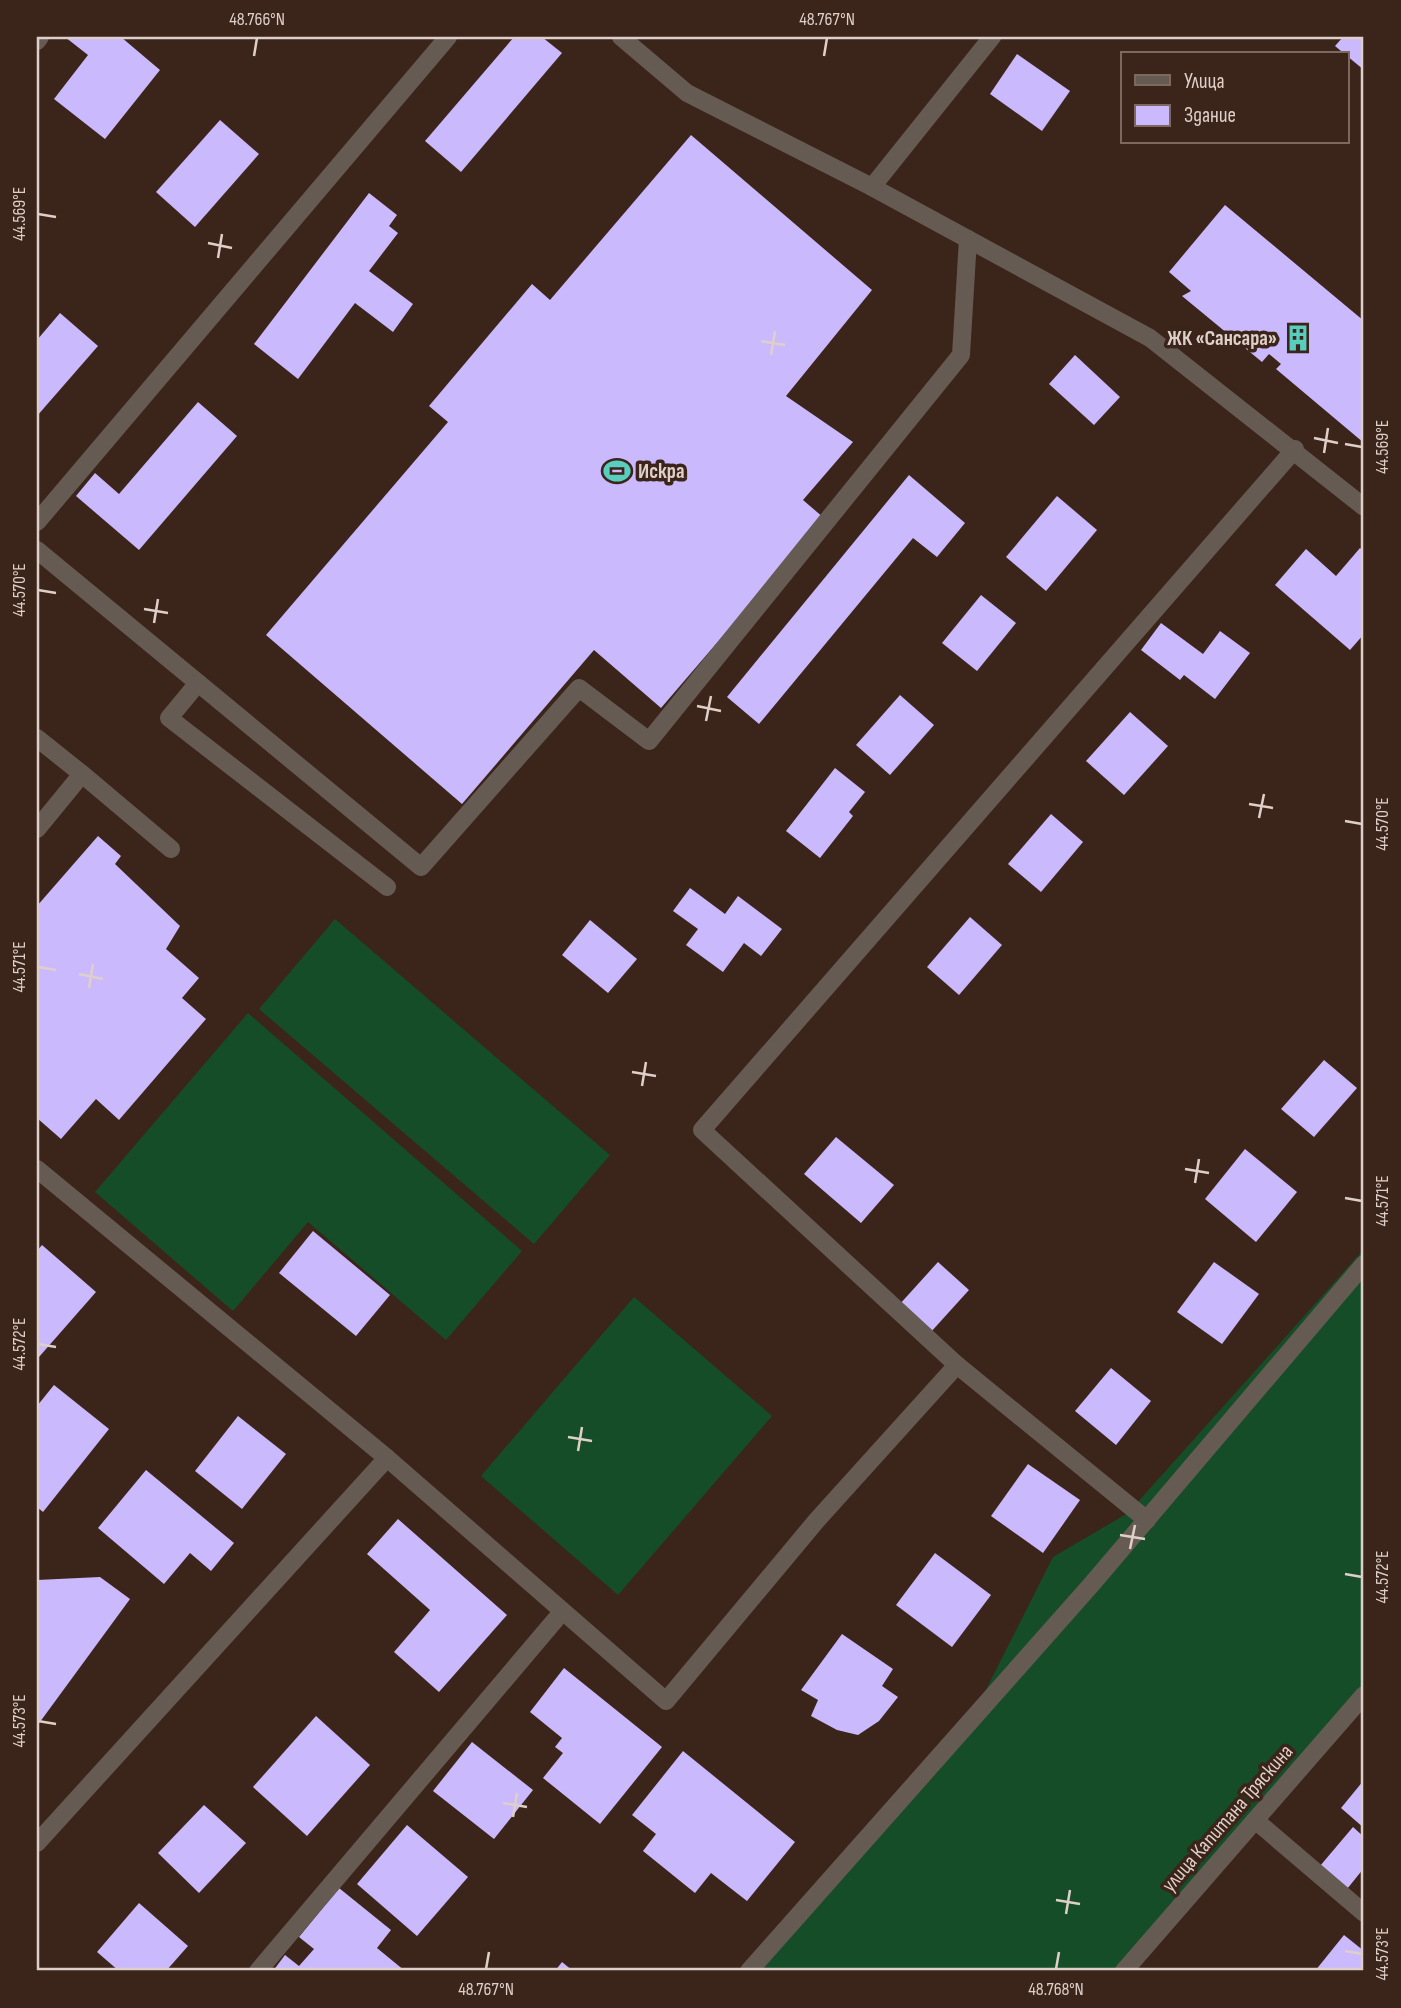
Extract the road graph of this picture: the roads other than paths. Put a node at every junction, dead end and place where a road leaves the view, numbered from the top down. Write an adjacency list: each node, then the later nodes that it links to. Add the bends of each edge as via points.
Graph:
1 (40, 37): 5 (street)
2 (448, 37): 10 (street)
3 (621, 37): 6 (street, via 687,93)
4 (992, 37): 6 (street)
5 (37, 41)
6 (872, 187): 7 (street)
7 (968, 239): 8 (street, via 1150,338); 12 (street, via 961,355 649,741 579,688 421,867)
8 (1295, 449): 9 (street); 20 (street, via 702,1130)
9 (1364, 507)
10 (37, 522)
11 (37, 550): 12 (street)
12 (198, 683): 17 (street, via 169,718)
13 (37, 738): 14 (street)
14 (82, 774): 15 (street); 16 (street)
15 (37, 829)
16 (171, 849)
17 (387, 887)
18 (37, 1169): 21 (street)
19 (1364, 1265): 22 (street)
20 (957, 1365): 22 (street); 23 (street, via 817,1520 666,1701)
21 (387, 1458): 23 (street); 26 (street)
22 (1147, 1520): 29 (street)
23 (562, 1612): 28 (street)
24 (1364, 1695): 25 (street, улица Капитана Тряскина)
25 (1255, 1820): 27 (street); 30 (street, улица Капитана Тряскина)
26 (37, 1843)
27 (1364, 1913)
28 (258, 1971)
29 (749, 1971)
30 (1124, 1971)

